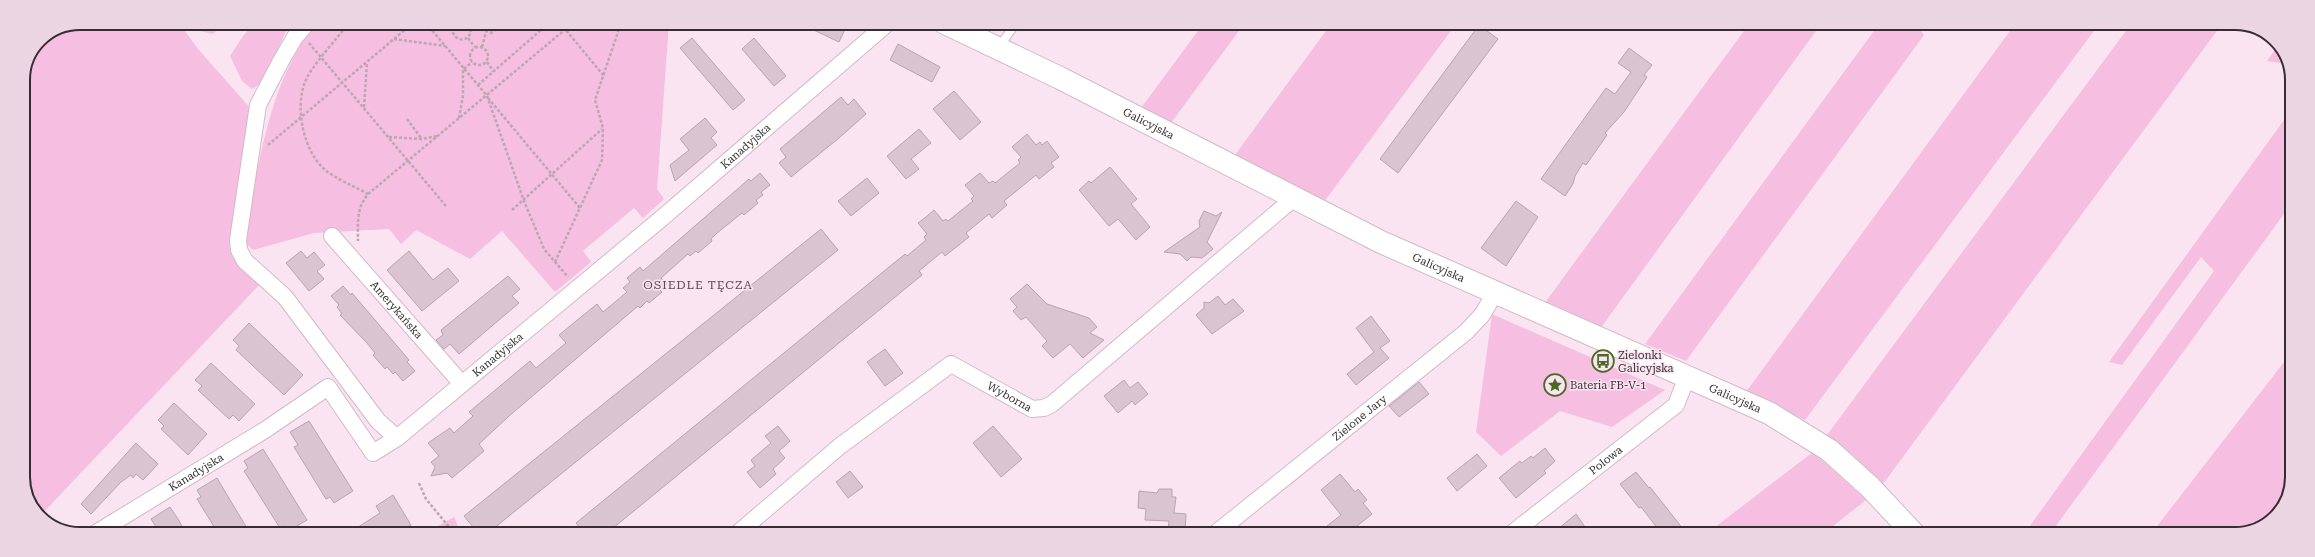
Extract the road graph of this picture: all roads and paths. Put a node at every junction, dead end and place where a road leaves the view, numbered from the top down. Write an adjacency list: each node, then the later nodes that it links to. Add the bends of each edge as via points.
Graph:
1 (302, 30): 56 (street, via 285,54 258,105 238,240 239,250 245,261 285,297 378,421)
2 (344, 30): 22 (path)
3 (405, 30): 16 (path)
4 (432, 30): 18 (path)
5 (452, 30): 15 (path, via 455,37 460,40)
6 (472, 30): 15 (path)
7 (496, 30): 14 (path)
8 (541, 30): 27 (path)
9 (565, 30): 28 (path); 31 (path)
10 (619, 30): 28 (path)
11 (880, 30): 55 (street, Kanadyjska, via 662,218)
12 (958, 30): 21 (street, Galicyjska)
13 (1012, 30): 21 (lane)
14 (486, 32): 20 (path)
15 (468, 38): 19 (path)
16 (394, 39): 18 (path); 23 (path)
17 (312, 46): 22 (path)
18 (445, 46): 26 (path)
19 (475, 47): 20 (path); 24 (path, via 470,53)
20 (482, 47): 25 (path, via 489,55)
21 (998, 49): 44 (street, Galicyjska)
22 (322, 58): 29 (path); 33 (path, via 305,81 301,97)
23 (367, 62): 29 (path); 32 (path)
24 (472, 62): 25 (path, via 480,65); 26 (path)
25 (487, 62): 27 (path)
26 (464, 68): 30 (path); 35 (path, via 463,96)
27 (493, 71): 30 (path)
28 (604, 76): 36 (path, via 595,100)
29 (343, 83): 32 (path); 33 (path)
30 (478, 85): 31 (path)
31 (487, 96): 35 (path); 42 (path); 45 (path)
32 (364, 107): 38 (path)
33 (302, 118): 40 (path); 43 (path, via 310,150 323,168)
34 (407, 119): 39 (path)
35 (458, 119): 37 (path)
36 (603, 128): 42 (path); 47 (path, via 602,160)
37 (439, 136): 39 (path); 41 (path)
38 (388, 137): 39 (path); 41 (path)
39 (421, 138)
40 (275, 141)
41 (408, 161): 43 (path); 46 (path)
42 (552, 174): 45 (path); 47 (path)
43 (368, 194): 49 (path, via 361,202 356,220)
44 (1294, 198): 53 (street, Galicyjska, via 1381,242); 60 (street, Wyborna, via 1052,404 1032,409 950,364 840,446)
45 (524, 201): 48 (path); 51 (path, via 544,249)
46 (446, 206)
47 (580, 208): 51 (path)
48 (512, 210)
49 (358, 233)
50 (332, 236): 55 (street, Amerykańska)
51 (555, 262): 52 (path)
52 (572, 280)
53 (1495, 293): 54 (street, Galicyjska); 61 (street, Zielone Jary, via 1482,315 1466,332)
54 (1687, 376): 62 (street, Polowa, via 1676,405); 63 (street, Galicyjska, via 1769,414 1829,450 1870,487)
55 (462, 384): 56 (street, Kanadyjska)
56 (397, 438): 58 (street, Kanadyjska, via 373,453 328,387 265,430)
57 (419, 483): 59 (path, via 426,499)
58 (106, 527)
59 (449, 527)
60 (745, 527)
61 (1225, 527)
62 (1520, 527)
63 (1907, 527)

